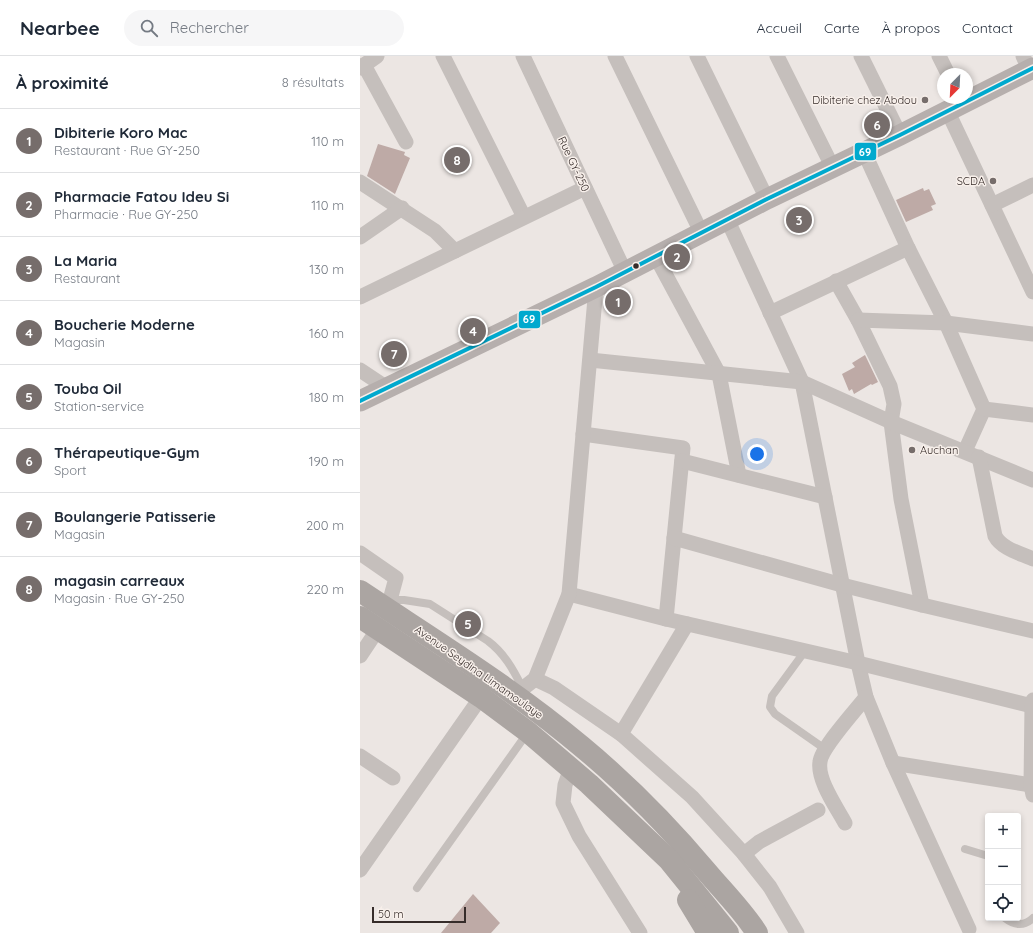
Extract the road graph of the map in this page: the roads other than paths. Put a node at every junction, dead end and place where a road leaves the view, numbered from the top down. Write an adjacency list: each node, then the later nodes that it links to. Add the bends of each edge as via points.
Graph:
1 (377, 56): 10 (street)
2 (443, 56): 24 (street)
3 (523, 56): 20 (street, Rue GY-250)
4 (615, 56): 26 (street)
5 (697, 56): 21 (street)
6 (777, 56): 17 (street)
7 (861, 56): 14 (street)
8 (939, 56): 11 (street)
9 (1028, 64): 12 (street)
10 (362, 67): 15 (street)
11 (945, 68)
12 (973, 95)
13 (956, 104): 14 (street); 22 (street)
14 (900, 135): 16 (street)
15 (406, 142)
16 (864, 152): 17 (street); 28 (street)
17 (833, 168): 21 (street)
18 (360, 182): 23 (street)
19 (1033, 185): 22 (street)
20 (585, 188): 24 (street); 31 (street, Rue GY-250)
21 (766, 199): 25 (street)
22 (992, 205): 34 (street)
23 (402, 208): 27 (street); 29 (street, via 435,231)
24 (524, 217): 29 (street)
25 (725, 222): 26 (street); 36 (street, via 728,221)
26 (702, 234): 30 (street)
27 (360, 237)
28 (908, 248): 32 (street); 38 (street)
29 (455, 251): 35 (street)
30 (656, 256): 31 (street); 42 (street)
31 (626, 272): 33 (street)
32 (836, 281): 36 (street); 37 (street)
33 (596, 287): 40 (street); 44 (street)
34 (1033, 290)
35 (360, 297)
36 (770, 313): 43 (street)
37 (858, 320): 38 (street); 48 (street, via 890,386 894,404)
38 (946, 323): 39 (street); 46 (street)
39 (1033, 334)
40 (590, 360): 42 (street); 49 (street)
41 (360, 370): 44 (street)
42 (719, 374): 43 (street); 52 (street)
43 (802, 382): 48 (street); 54 (street)
44 (387, 388): 45 (street)
45 (360, 401)
46 (984, 409): 47 (street); 50 (street)
47 (1033, 414)
48 (891, 422): 50 (street); 62 (street, via 901,499)
49 (583, 434): 51 (street, via 683,448); 60 (street)
50 (972, 454): 53 (street); 57 (street, via 998,542)
51 (682, 461): 52 (street); 55 (street)
52 (739, 475): 54 (street)
53 (1033, 480)
54 (825, 497): 58 (street)
55 (674, 538): 58 (street); 64 (street)
56 (360, 554): 61 (street, via 396,578)
57 (1033, 559)
58 (842, 585): 62 (street); 70 (street)
59 (360, 591): 61 (highway, Avenue Seydina Limamoulaye)
60 (569, 594): 64 (street); 71 (street)
61 (390, 605): 72 (highway, Avenue Seydina Limamoulaye); 72 (lane, via 404,600 430,604 488,641 505,656)
62 (922, 605): 67 (street)
63 (360, 617): 66 (highway, Avenue Seydina Limamoulaye)
64 (666, 619): 65 (street)
65 (686, 624): 68 (street); 77 (street)
66 (378, 629): 69 (street); 73 (highway, Avenue Seydina Limamoulaye)
67 (1033, 631)
68 (805, 651): 70 (street); 78 (lane, via 772,696 770,707 775,714)
69 (360, 656)
70 (858, 663): 74 (street); 75 (street)
71 (535, 679): 72 (street, via 529,685); 77 (street, via 554,688)
72 (515, 688): 95 (highway, Avenue Seydina Limamoulaye, via 632,792 666,826)
73 (481, 697): 76 (highway, Avenue Seydina Limamoulaye); 90 (street)
74 (866, 697): 78 (street); 80 (street)
75 (1032, 703): 83 (street)
76 (528, 732): 81 (highway, Avenue Seydina Limamoulaye); 91 (lane)
77 (621, 734): 88 (street, via 692,797)
78 (825, 749): 86 (street, via 820,762 820,772 826,790)
79 (360, 756): 82 (street)
80 (893, 763): 83 (street); 94 (street)
81 (571, 768): 85 (highway, Avenue Seydina Limamoulaye); 96 (street, via 563,803 582,842)
82 (393, 778)
83 (1032, 790)
84 (818, 810): 88 (street, via 759,842)
85 (624, 817): 97 (highway, via 681,889); 98 (highway, Avenue Seydina Limamoulaye, via 669,860)
86 (845, 823)
87 (965, 849): 89 (lane)
88 (744, 854): 99 (street, via 770,887)
89 (985, 855)
90 (360, 870)
91 (417, 888)
92 (1033, 918): 93 (lane, via 1022,924)
93 (1009, 921)
94 (969, 929)
95 (756, 932)
96 (640, 933)
97 (708, 933)
98 (728, 933)
99 (798, 933)

